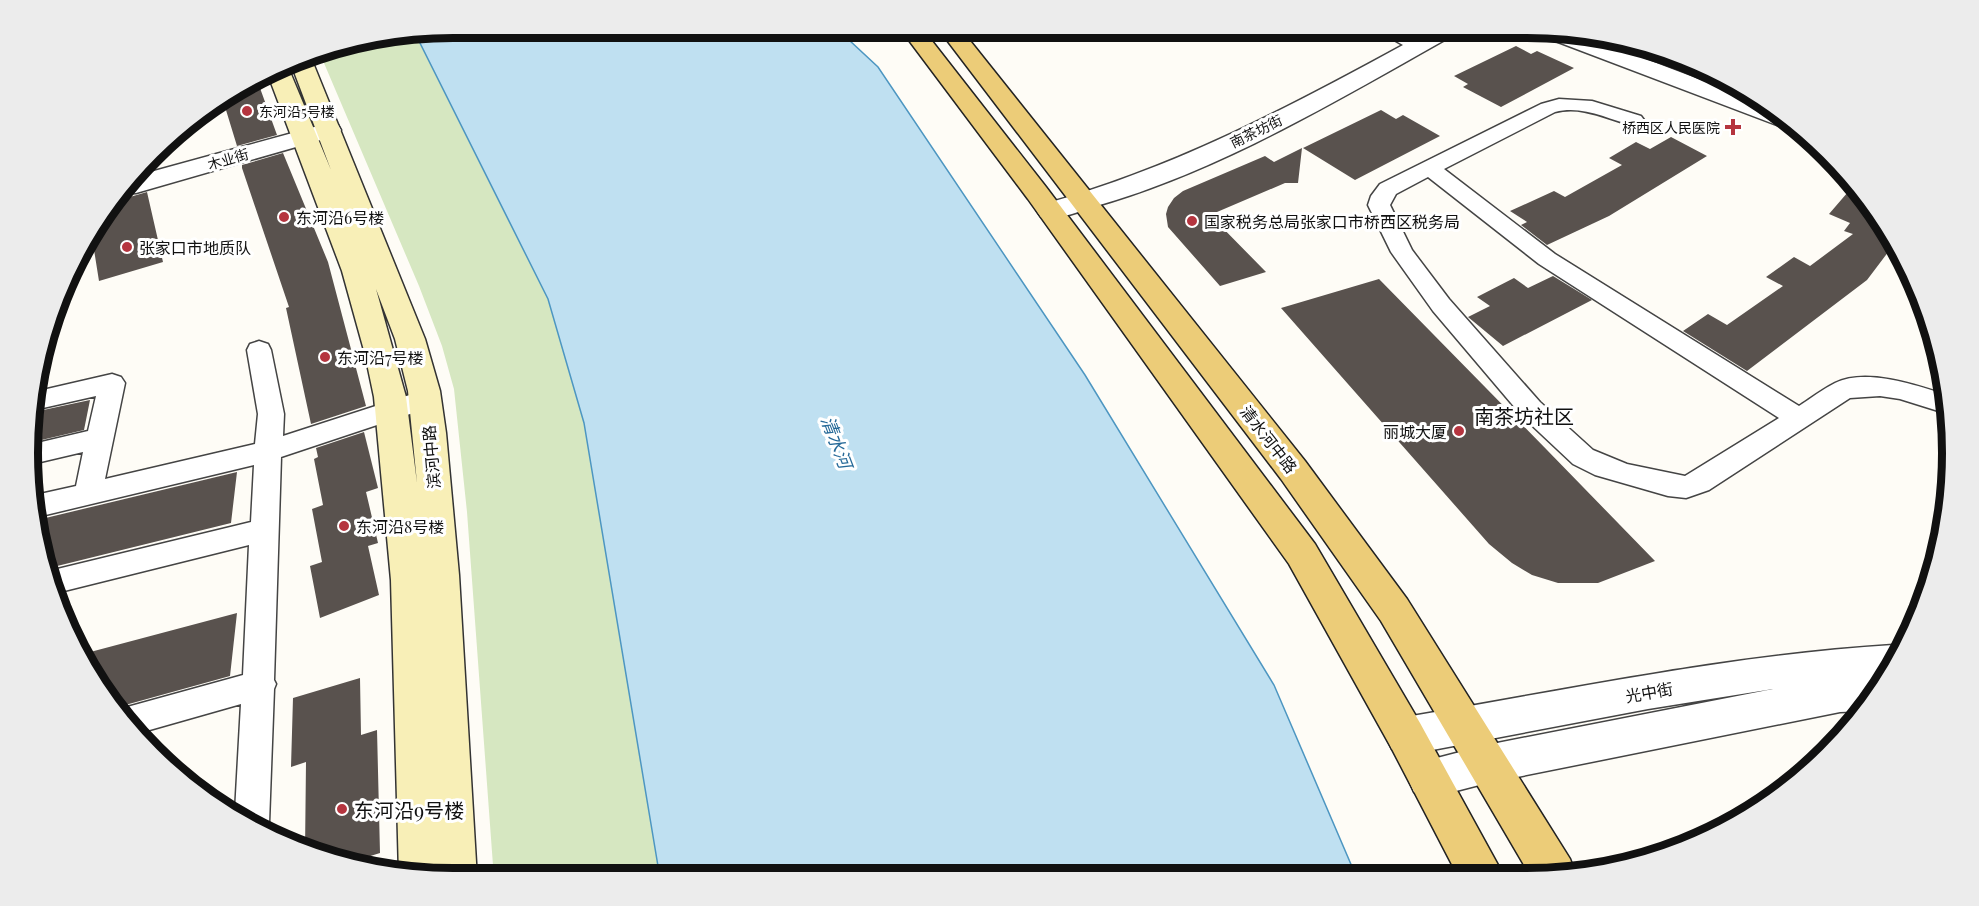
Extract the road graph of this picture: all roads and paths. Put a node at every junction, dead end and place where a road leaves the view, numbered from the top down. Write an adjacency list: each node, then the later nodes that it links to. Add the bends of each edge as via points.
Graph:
1 (918, 38): 15 (main road)
2 (957, 38): 14 (main road, 清水河中路)
3 (1405, 38): 14 (street, 南茶坊街, via 1309,105 1177,169)
4 (1575, 40): 9 (street)
5 (1628, 50): 8 (street)
6 (302, 66): 11 (main road, 滨河中路)
7 (282, 74): 11 (main road, 滨河中路)
8 (1714, 82)
9 (1761, 111)
10 (1634, 120): 12 (street, via 1584,104 1557,105)
11 (317, 133): 13 (street, 木业街); 18 (main road, 滨河中路, via 410,339); 20 (main road, 滨河中路, via 342,230 371,316)
12 (1429, 168): 21 (street, via 1546,259); 21 (street, via 1388,189 1379,205 1402,252 1441,305 1531,409 1583,457 1627,475 1686,487)
13 (135, 186)
14 (1082, 197): 15 (street, 南茶坊街); 33 (main road, 清水河中路, via 1307,489 1394,610)
15 (1046, 205): 34 (main road, via 1302,554)
16 (259, 350): 23 (street, via 271,414)
17 (41, 398): 22 (street, via 112,383)
18 (425, 399): 20 (street); 39 (main road, 滨河中路, via 441,575)
19 (1938, 402): 21 (street, via 1902,390 1861,387 1845,389)
20 (392, 409): 23 (street); 38 (main road, 滨河中路, via 415,661)
21 (1797, 417)
22 (100, 438): 24 (street); 25 (street)
23 (268, 451): 25 (street); 27 (street)
24 (38, 453)
25 (88, 493): 26 (street)
26 (41, 505)
27 (265, 530): 28 (street); 30 (street)
28 (58, 581)
29 (1885, 662): 33 (street, 光中街, via 1759,672)
30 (260, 684): 32 (street); 37 (street)
31 (1865, 693): 35 (street, via 1840,694)
32 (135, 719)
33 (1464, 726): 34 (street, 光中街); 35 (main road, 清水河中路)
34 (1406, 736): 36 (main road)
35 (1487, 764): 36 (street); 41 (main road, 清水河中路)
36 (1429, 778): 40 (main road)
37 (252, 817)
38 (421, 867)
39 (454, 868)
40 (1478, 868)
41 (1550, 868)

